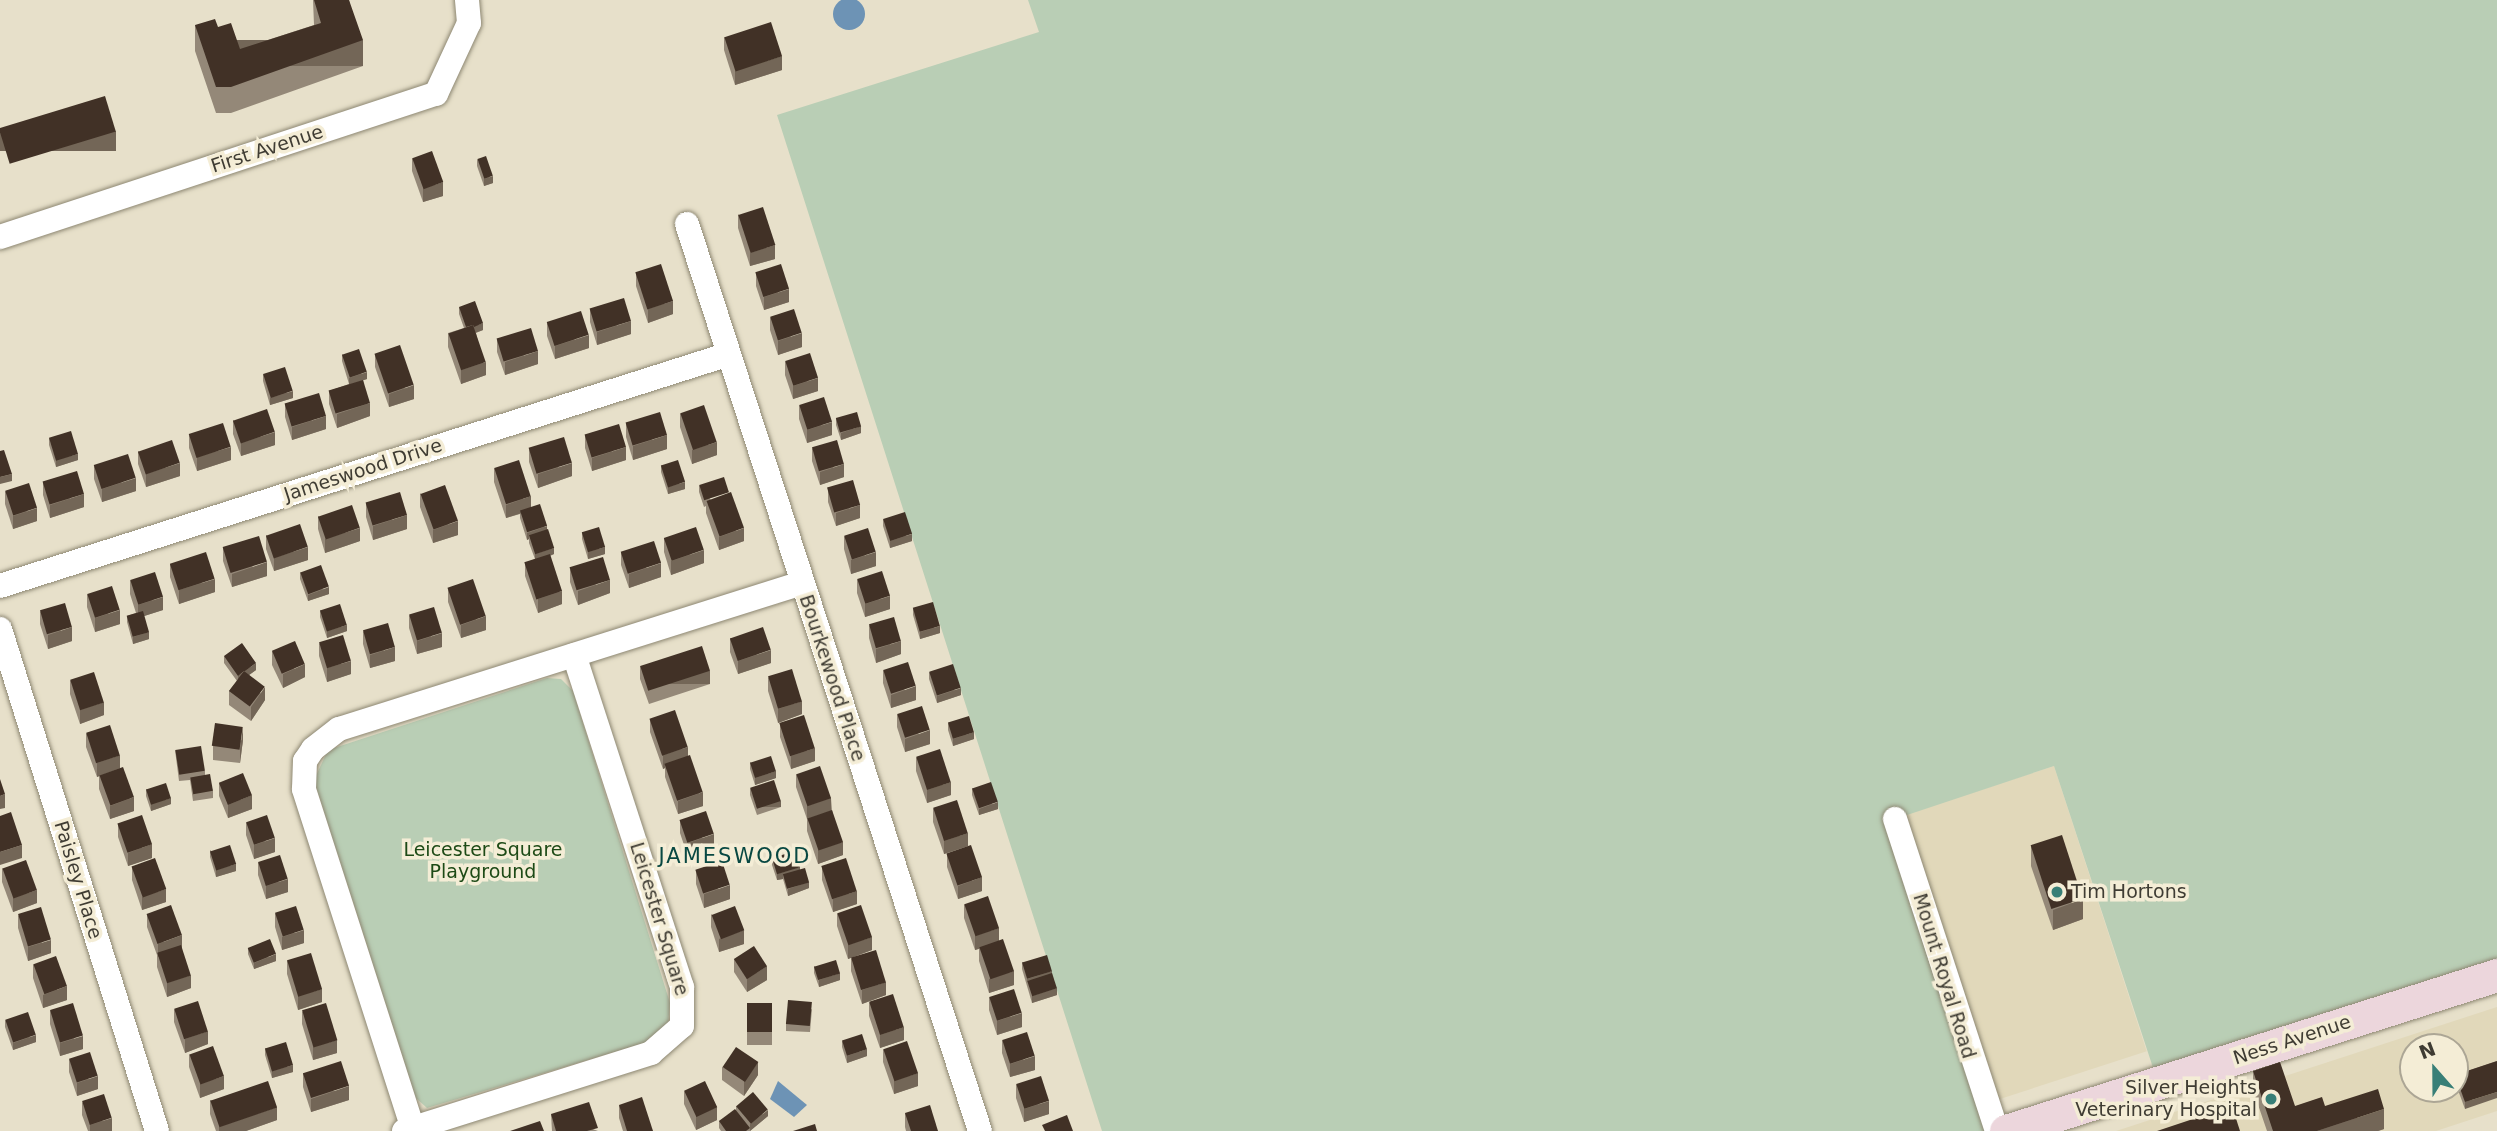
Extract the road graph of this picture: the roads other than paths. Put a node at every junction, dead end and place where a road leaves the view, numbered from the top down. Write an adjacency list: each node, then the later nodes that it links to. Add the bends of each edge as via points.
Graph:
1 (467, 0): 3 (street, First Avenue, via 469,23 436,94)
2 (687, 224): 4 (street, Bourkewood Place)
3 (0, 237)
4 (726, 355): 5 (street, Bourkewood Place); 6 (street, Jameswood Drive)
5 (801, 583): 8 (street, Leicester Square); 13 (street, Bourkewood Place)
6 (0, 586)
7 (0, 629): 12 (street, Paisley Place)
8 (574, 655): 11 (street, Leicester Square, via 339,729 305,761 304,789); 11 (street, Leicester Square, via 682,987 682,1026 651,1053)
9 (1895, 819): 14 (street, Mount Royal Road)
10 (2497, 975): 15 (main road, Ness Avenue)
11 (408, 1130)
12 (157, 1131)
13 (980, 1131)
14 (1997, 1131)
15 (2006, 1131)

